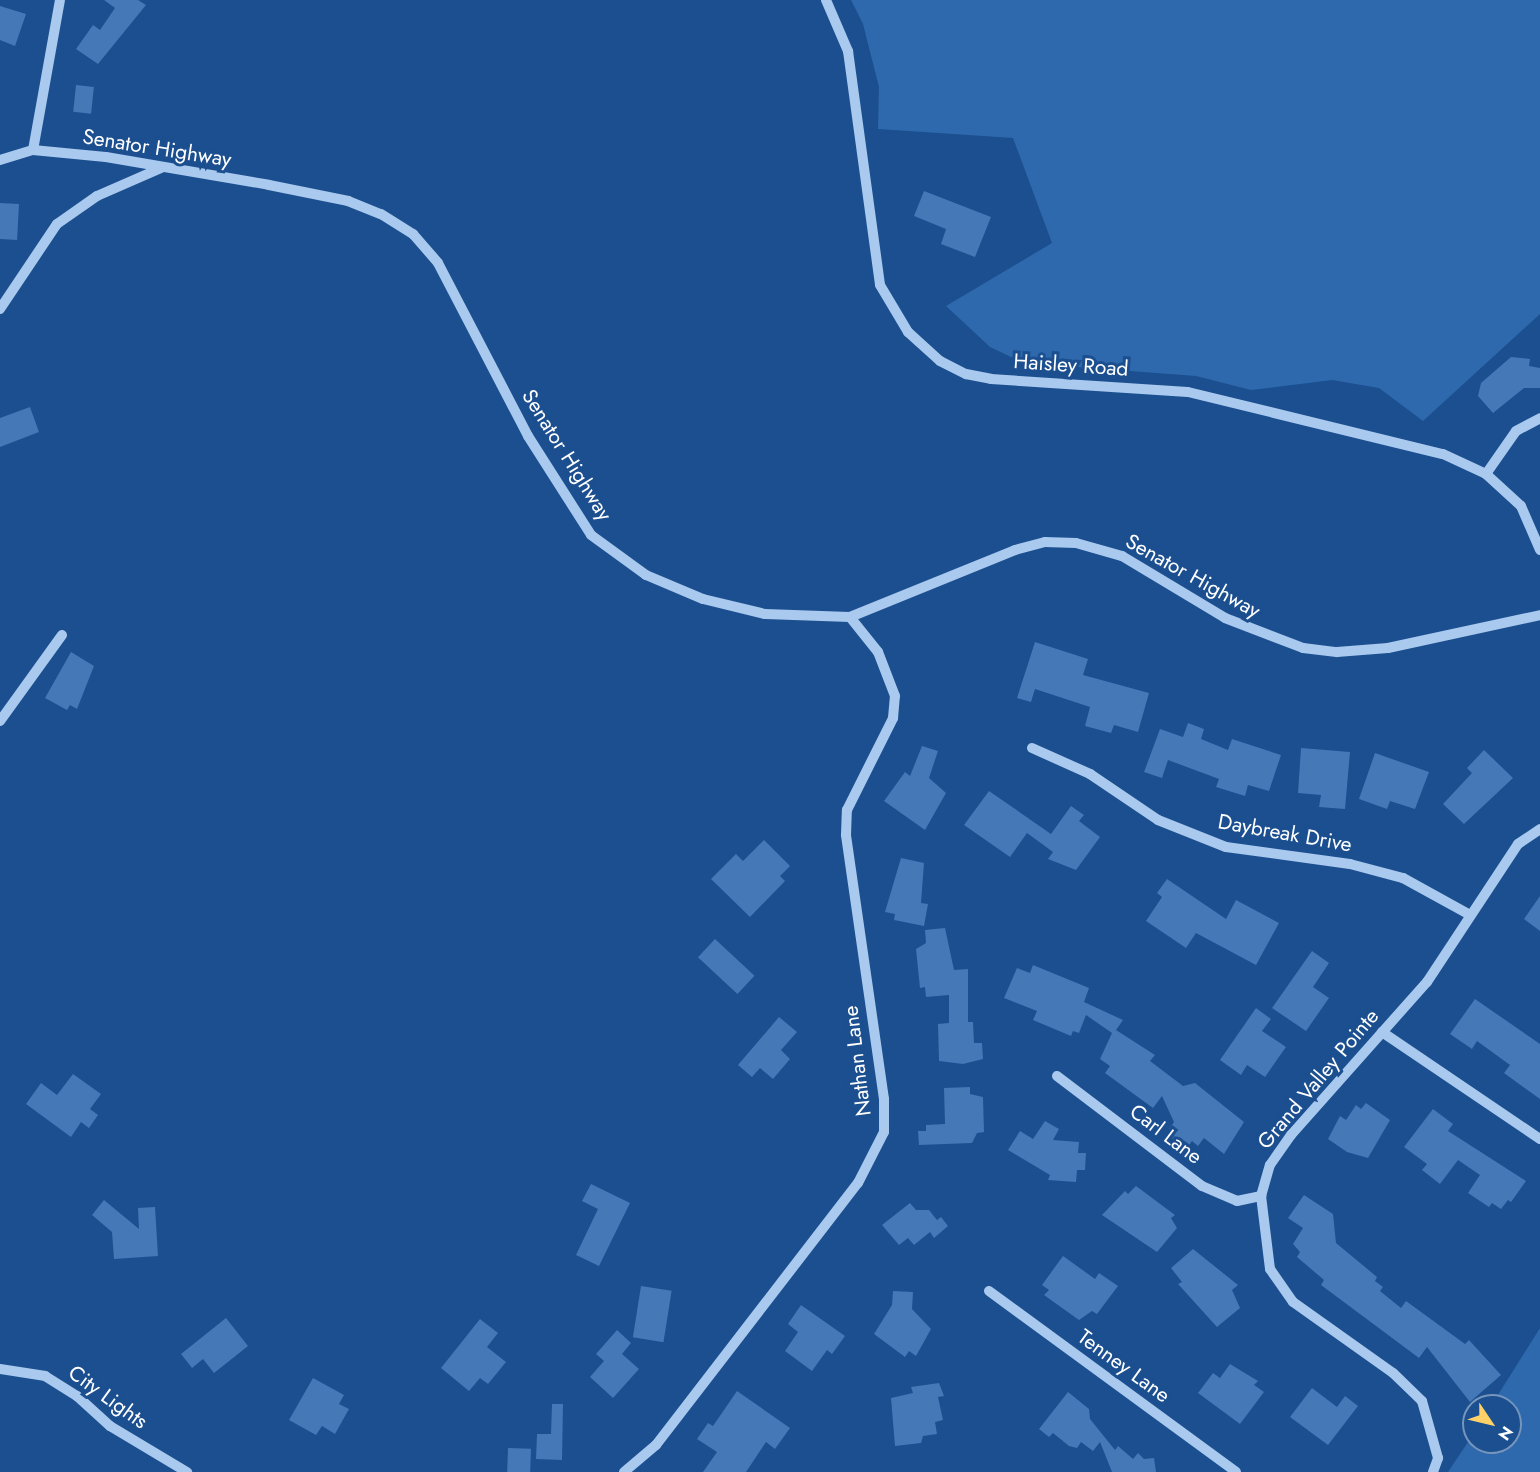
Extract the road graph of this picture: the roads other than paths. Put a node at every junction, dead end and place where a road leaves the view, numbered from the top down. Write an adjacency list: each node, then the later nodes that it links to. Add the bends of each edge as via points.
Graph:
1 (60, 0): 3 (street)
2 (826, 0): 8 (street, Haisley Road, via 848,51 880,285 908,332 940,361 966,374 991,379 1188,392 1443,454)
3 (33, 150): 4 (street, Senator Highway); 5 (street, Senator Highway)
4 (0, 160)
5 (161, 168): 6 (street, via 97,196 57,224); 11 (street, Senator Highway, via 348,201 381,214 413,234 438,263 528,436 591,535 646,574 703,599 765,614)
6 (0, 309)
7 (1540, 418): 8 (street, via 1516,431)
8 (1486, 474): 9 (street, Haisley Road, via 1521,506)
9 (1540, 550)
10 (1540, 615): 11 (street, Senator Highway, via 1388,648 1337,652 1303,648 1225,618 1122,556 1076,543 1045,543 1015,550)
11 (850, 617): 24 (street, Nathan Lane, via 878,652 894,696 893,718 847,810 846,835 884,1099 884,1132 858,1183 656,1445)
12 (62, 635): 13 (street)
13 (0, 720)
14 (1032, 748): 16 (street, Daybreak Drive, via 1090,774 1158,820 1226,847 1350,864 1403,878)
15 (1540, 829): 16 (street, Grand Valley Pointe, via 1518,843)
16 (1470, 915): 17 (street, Grand Valley Pointe, via 1427,982)
17 (1382, 1032): 19 (street); 20 (street, Grand Valley Pointe, via 1291,1135 1270,1165)
18 (1056, 1076): 20 (street, Carl Lane, via 1202,1186 1237,1201)
19 (1540, 1139)
20 (1261, 1196): 26 (street, Grand Valley Pointe, via 1270,1269 1293,1302 1394,1373 1422,1401 1437,1448)
21 (989, 1291): 25 (street, Tenney Lane)
22 (0, 1369): 23 (street, City Lights, via 45,1376 77,1396 110,1426)
23 (187, 1472)
24 (624, 1472)
25 (1236, 1472)
26 (1433, 1472)

